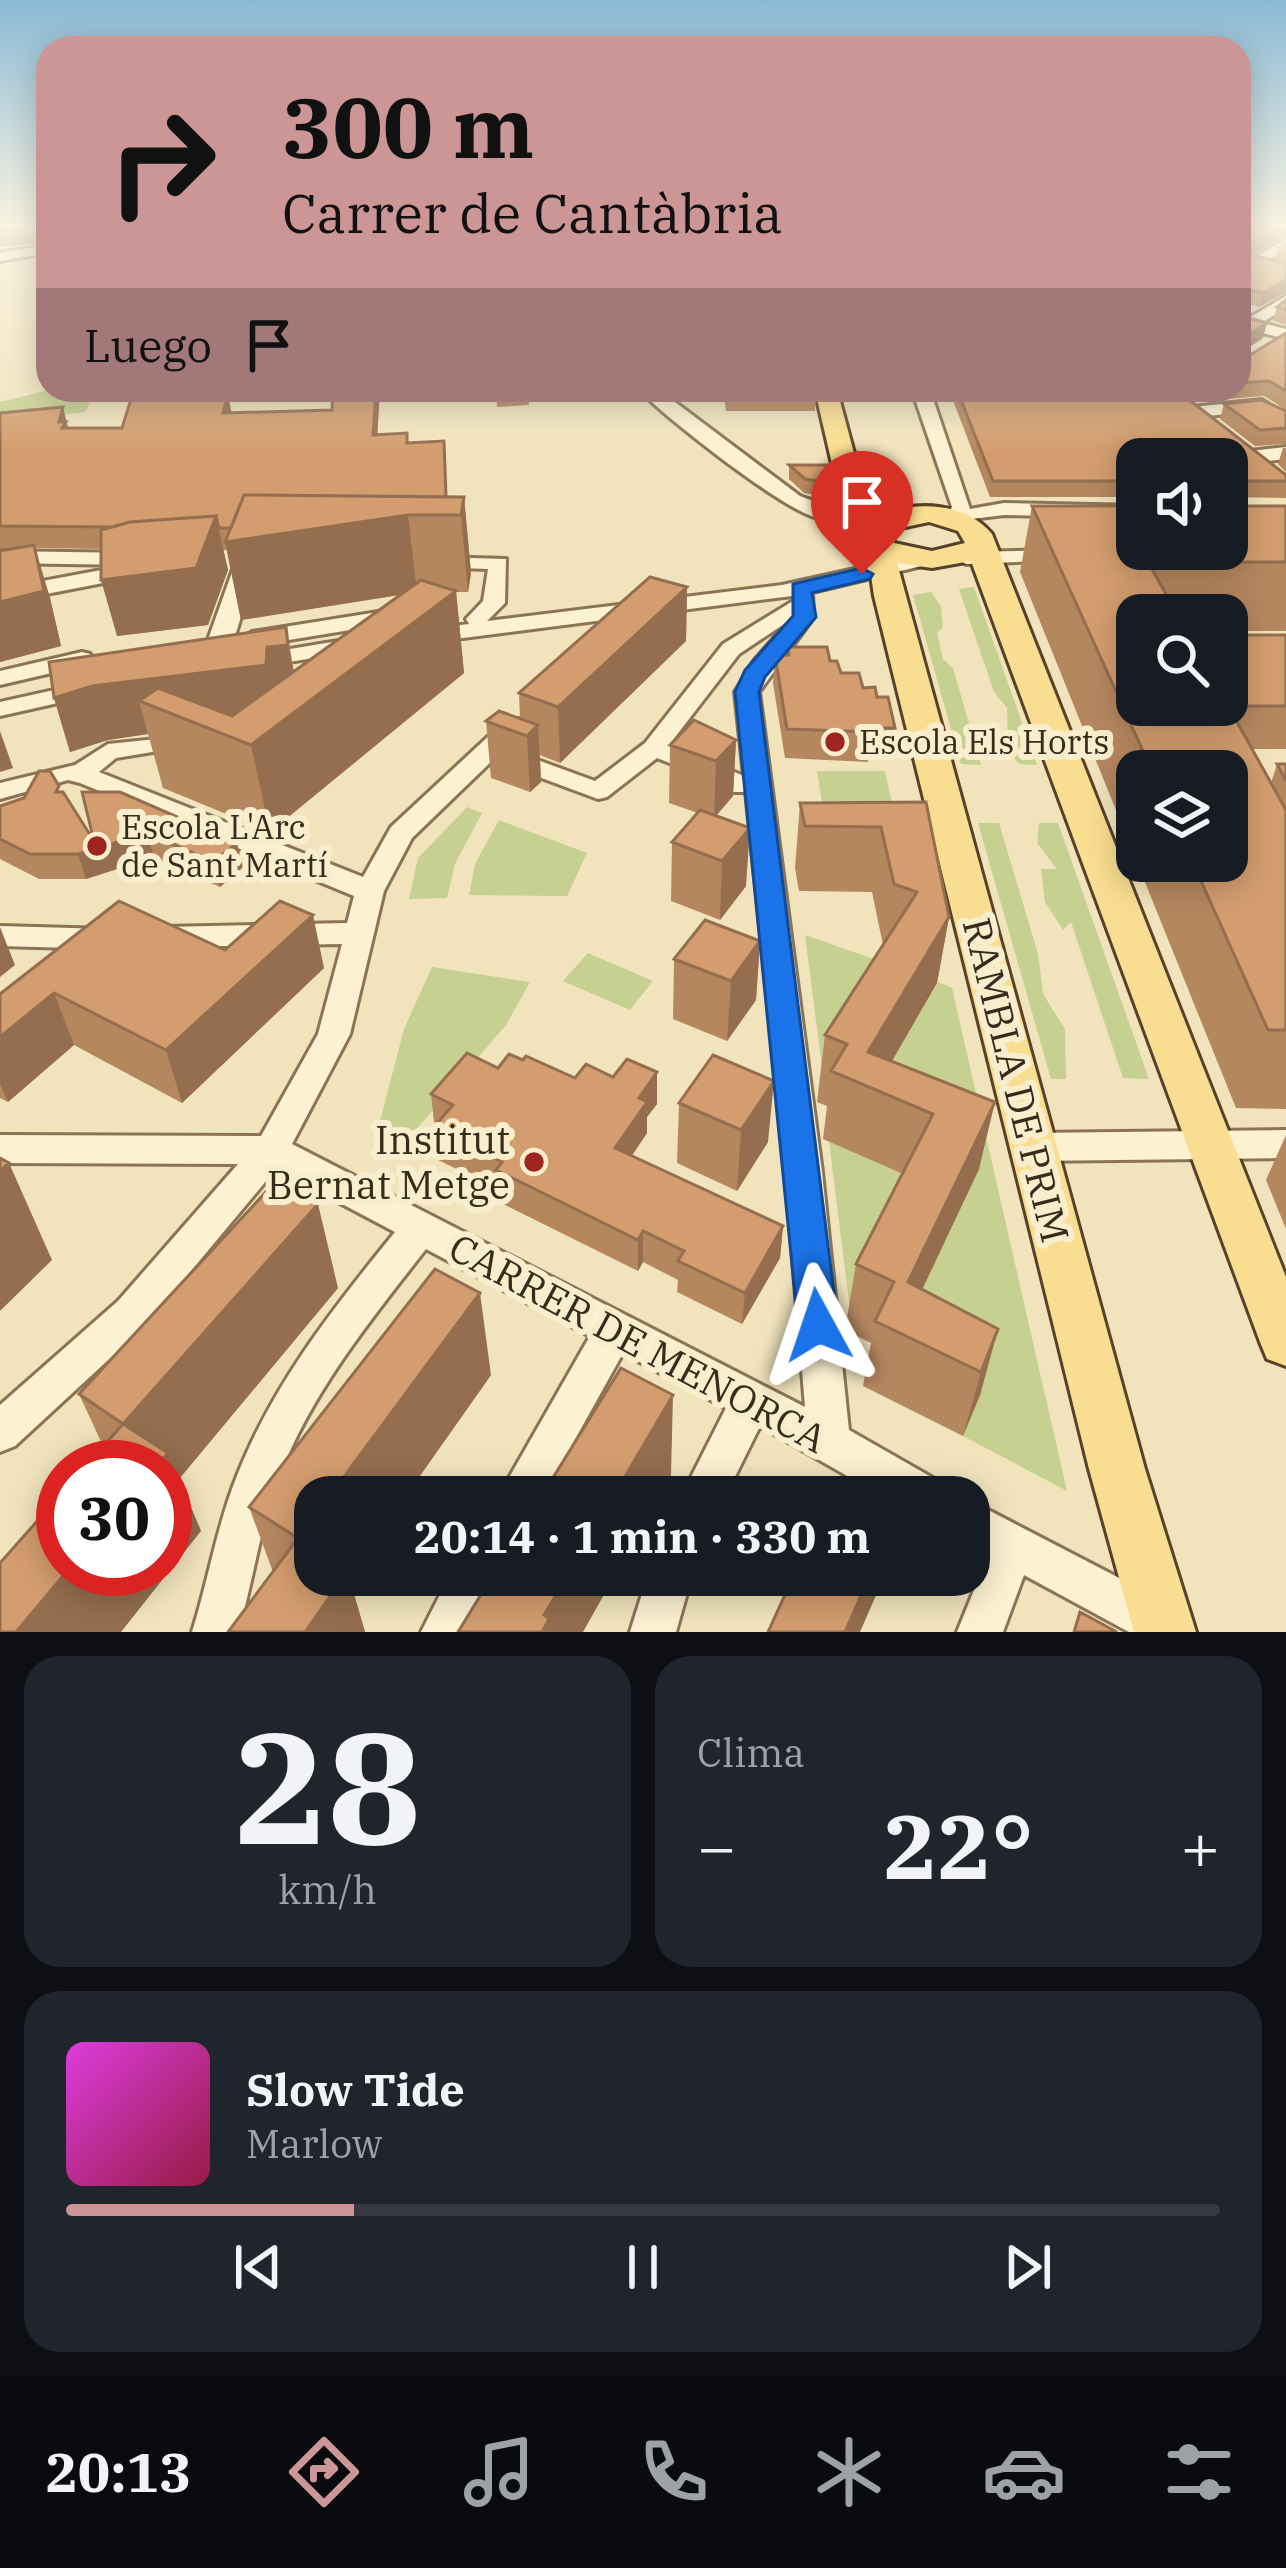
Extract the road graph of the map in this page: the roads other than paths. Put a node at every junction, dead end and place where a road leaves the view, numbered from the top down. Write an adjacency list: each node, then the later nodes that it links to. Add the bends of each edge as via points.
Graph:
1 (1286, 300): 2 (street)
2 (1251, 317)
3 (1251, 318): 5 (street)
4 (1251, 319): 6 (street)
5 (1286, 321)
6 (1286, 334): 7 (street)
7 (1270, 345)
8 (664, 402): 19 (street, via 793,500)
9 (829, 402): 19 (main road, RAMBLA DE PRIM, via 851,490)
10 (925, 402): 18 (street, via 962,507)
11 (1286, 423): 12 (street, via 1262,406 1192,412)
12 (1225, 438)
13 (1248, 448): 14 (street)
14 (1286, 453)
15 (1248, 456): 16 (street)
16 (1268, 471)
17 (1116, 512): 18 (street, via 1004,509)
18 (954, 518): 19 (main road); 20 (main road, via 974,528)
19 (889, 539): 20 (main road); 26 (street); 50 (main road, RAMBLA DE PRIM)
20 (972, 554): 21 (street); 48 (main road)
21 (1090, 555)
22 (0, 557): 25 (street, via 153,562)
23 (220, 559): 31 (street, via 254,561)
24 (404, 562): 28 (street, via 500,563 494,603)
25 (0, 596)
26 (797, 598): 27 (street); 37 (street, via 731,649); 58 (street, via 804,617 747,692)
27 (616, 614): 29 (street); 30 (street)
28 (477, 619): 29 (street); 31 (street, via 421,613)
29 (520, 627): 31 (street, via 244,662)
30 (605, 643)
31 (209, 652)
32 (118, 653): 33 (street)
33 (0, 679)
34 (121, 683): 36 (street)
35 (541, 701): 43 (street, via 401,833)
36 (0, 709)
37 (654, 748): 38 (street, via 598,791); 40 (street)
38 (506, 756)
39 (79, 775): 41 (street); 42 (street); 42 (street, via 108,752 194,739)
40 (739, 786)
41 (0, 791)
42 (130, 794): 43 (street)
43 (370, 891): 44 (street)
44 (358, 933): 46 (street); 52 (street, via 334,1034)
45 (0, 936): 46 (street)
46 (98, 939): 47 (street)
47 (63, 968)
48 (1211, 1144): 49 (street); 50 (street); 55 (main road)
49 (1286, 1144)
50 (1031, 1147): 66 (main road, RAMBLA DE PRIM)
51 (0, 1149): 52 (street, CARRER DE MENORCA)
52 (271, 1150): 53 (street, CARRER DE MENORCA); 57 (street, via 132,1313)
53 (420, 1228): 54 (street, CARRER DE MENORCA); 67 (street, via 282,1422 257,1475)
54 (615, 1330): 56 (street, CARRER DE MENORCA); 59 (street)
55 (1286, 1342)
56 (752, 1401): 58 (street, CARRER DE MENORCA); 60 (street)
57 (0, 1432)
58 (829, 1442): 61 (street, CARRER DE MENORCA)
59 (531, 1476)
60 (713, 1476)
61 (889, 1476)
62 (990, 1534): 63 (street)
63 (1013, 1547): 66 (street); 70 (street)
64 (464, 1596): 68 (street)
65 (664, 1596): 69 (street)
66 (1163, 1628)
67 (215, 1632)
68 (444, 1632)
69 (653, 1632)
70 (980, 1632)

